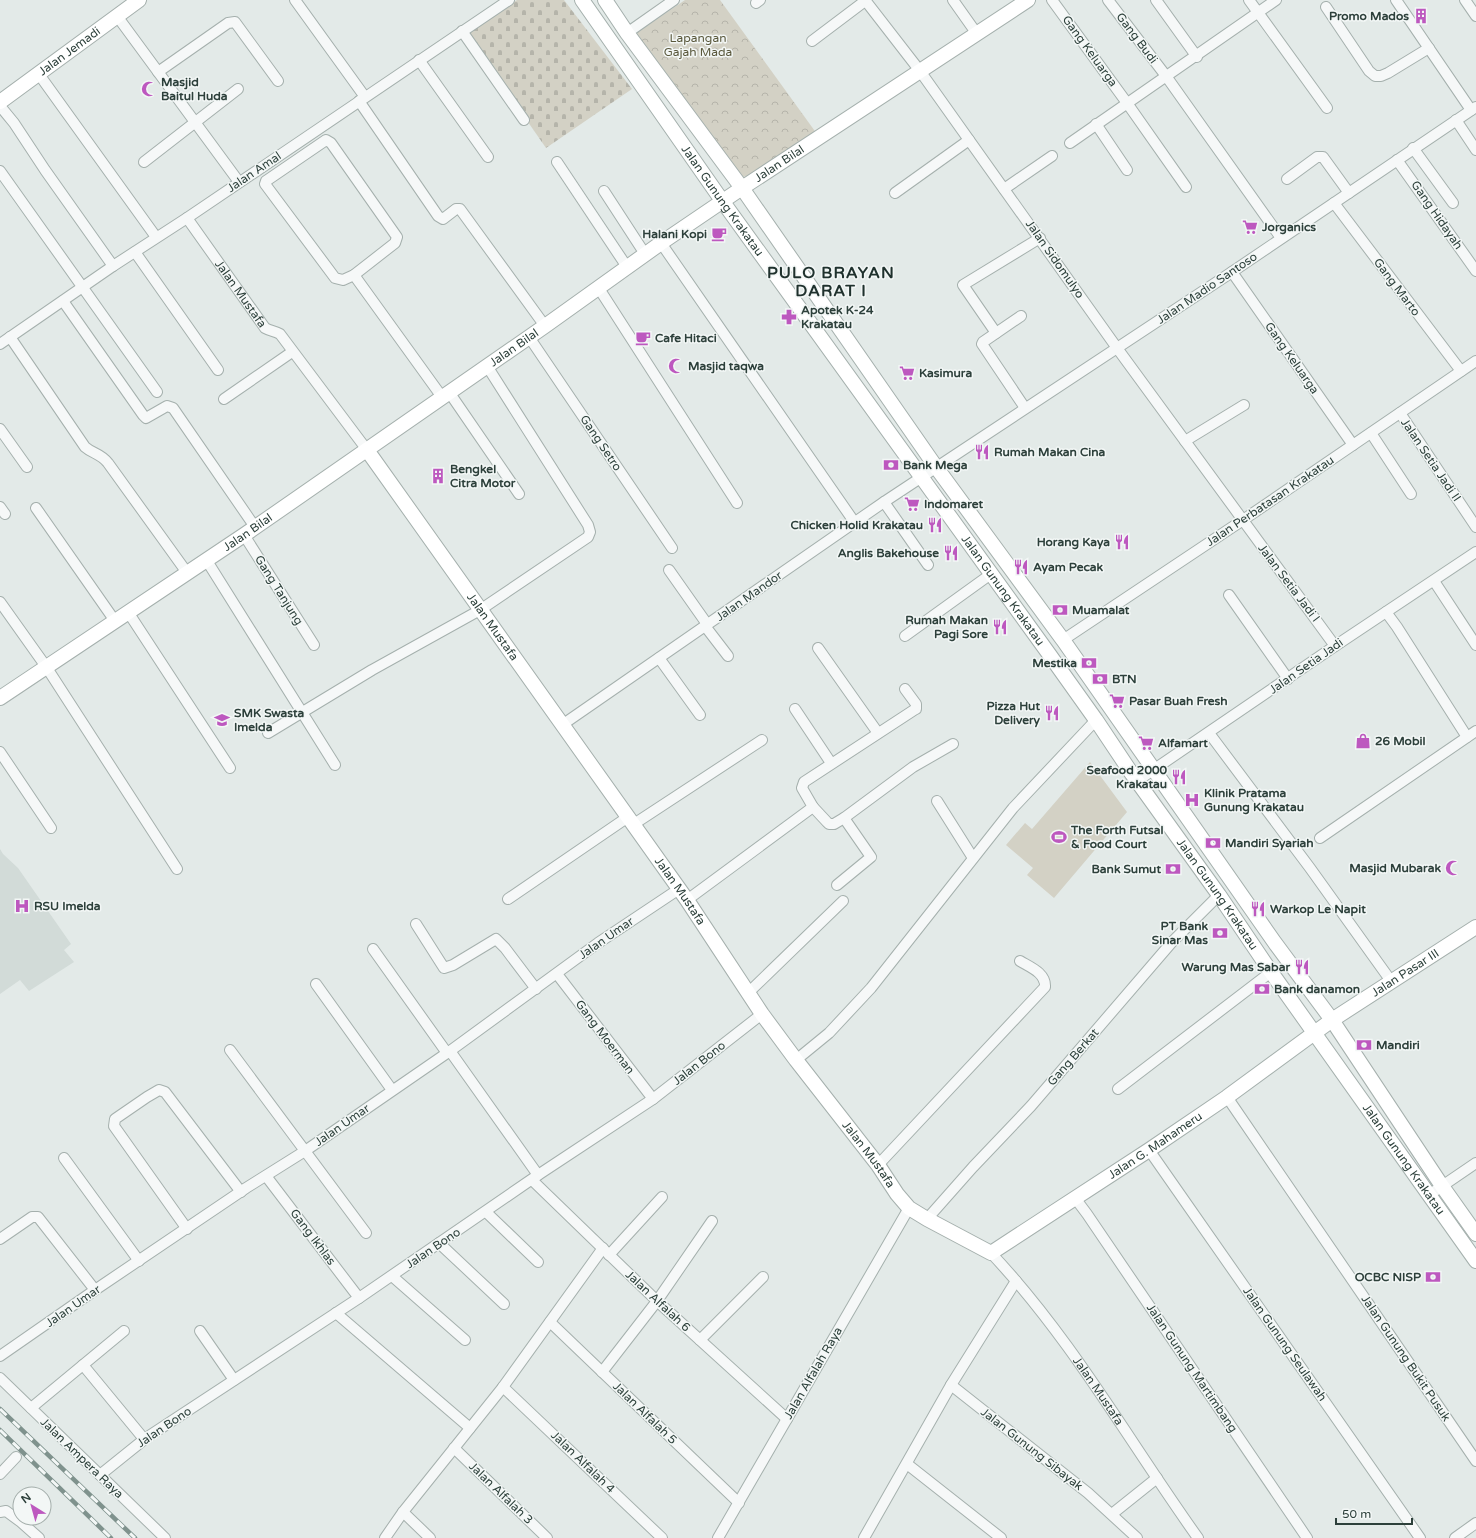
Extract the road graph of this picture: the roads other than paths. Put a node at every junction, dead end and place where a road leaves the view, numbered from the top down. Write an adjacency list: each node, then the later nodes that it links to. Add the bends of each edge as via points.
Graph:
1 (138, 0): 19 (main road, Jalan Jemadi)
2 (295, 0): 34 (street)
3 (509, 0): 21 (street, Jalan Amal)
4 (582, 0): 63 (main road, Jalan Gunung Krakatau)
5 (605, 0): 22 (main road, Jalan Gunung Krakatau)
6 (674, 0): 22 (street)
7 (953, 0): 23 (street)
8 (1027, 0): 23 (main road, Jalan Bilal)
9 (1052, 0): 36 (street, Gang Keluarga)
10 (1108, 0): 31 (street, Gang Budi)
11 (1156, 0): 26 (street)
12 (1250, 0): 18 (street)
13 (1276, 0): 18 (street)
14 (1396, 0): 25 (street)
15 (1465, 0): 20 (street)
16 (865, 1): 24 (street); 28 (street, Jalan Sidomulyo)
17 (1326, 7): 25 (street, via 1375,76 1388,73)
18 (1258, 13): 26 (street); 38 (street)
19 (117, 16): 29 (street); 30 (main road, Jalan Jemadi)
20 (1476, 16)
21 (462, 31): 27 (street, Jalan Amal); 40 (street)
22 (627, 33): 58 (main road, Jalan Gunung Krakatau)
23 (977, 34): 28 (main road, Jalan Bilal)
24 (812, 41)
25 (1429, 48): 39 (street)
26 (1196, 57): 31 (street)
27 (419, 60): 34 (street, Jalan Amal); 49 (street)
28 (920, 71): 44 (street, Jalan Sidomulyo); 58 (main road, Jalan Bilal)
29 (158, 72): 32 (street, via 228,23 235,22); 42 (street)
30 (38, 73): 35 (main road, Jalan Jemadi); 67 (street)
31 (1166, 76): 36 (street); 69 (street, Gang Budi)
32 (278, 81)
33 (238, 89): 42 (street)
34 (362, 99): 56 (street, Jalan Amal); 82 (street, via 438,216 443,218 460,209)
35 (0, 102)
36 (1127, 103): 43 (street); 57 (street, Gang Keluarga)
37 (0, 106): 73 (street)
38 (1327, 108)
39 (1473, 109): 41 (street, Jalan Madio Santoso)
40 (524, 120)
41 (1456, 120): 46 (street, Jalan Madio Santoso); 47 (street)
42 (195, 122): 51 (street); 56 (street)
43 (1096, 124): 45 (street); 53 (street)
44 (969, 140): 59 (street, Jalan Sidomulyo); 61 (street)
45 (1070, 143)
46 (1413, 148): 50 (street, Jalan Madio Santoso); 65 (street)
47 (1476, 150)
48 (1052, 156): 59 (street)
49 (488, 157)
50 (1398, 160): 62 (street, Jalan Madio Santoso); 75 (street, Gang Hidayah)
51 (144, 162)
52 (557, 162): 74 (street)
53 (1127, 170)
54 (0, 171): 79 (street)
55 (1287, 179): 62 (street, via 1317,158 1323,157)
56 (239, 182): 66 (street, Jalan Amal)
57 (1186, 187)
58 (742, 188): 63 (main road, Jalan Bilal); 104 (main road, Jalan Gunung Krakatau)
59 (1004, 189): 68 (street, Jalan Sidomulyo)
60 (604, 191): 72 (street)
61 (895, 193)
62 (1349, 193): 64 (street, Jalan Madio Santoso)
63 (723, 202): 70 (main road, Jalan Bilal); 105 (main road, Jalan Gunung Krakatau)
64 (1334, 203): 69 (street, Jalan Madio Santoso); 91 (street, Gang Marto)
65 (1453, 204)
66 (187, 218): 67 (street, Jalan Amal); 87 (street, Jalan Mustafa, via 265,328 280,334)
67 (156, 237): 71 (street, Jalan Amal)
68 (1040, 238): 83 (street, via 963,285); 86 (street, Jalan Sidomulyo)
69 (1281, 238): 76 (street, Jalan Madio Santoso)
70 (661, 243): 72 (main road, Jalan Bilal); 112 (street)
71 (135, 252): 73 (street, Jalan Amal); 90 (street)
72 (645, 254): 74 (main road, Jalan Bilal)
73 (113, 266): 79 (street, Jalan Amal)
74 (627, 266): 78 (main road, Jalan Bilal)
75 (1476, 271)
76 (1232, 272): 86 (street, Jalan Madio Santoso); 101 (street, Gang Keluarga)
77 (354, 275): 77 (street, via 395,243 396,237 326,140 282,169 265,184 335,278 342,280); 93 (street)
78 (598, 287): 82 (main road, Jalan Bilal); 108 (street)
79 (82, 288): 80 (street, Jalan Amal); 92 (street)
80 (63, 301): 85 (street, Jalan Amal); 114 (street, Gang Tanjung, via 146,418 167,406 173,408)
81 (1021, 316): 83 (street)
82 (545, 326): 84 (main road, Jalan Bilal)
83 (996, 333): 96 (street, via 982,344)
84 (529, 337): 88 (main road, Jalan Bilal); 115 (street, Gang Setro)
85 (3, 340): 120 (street, via 86,447 101,455 108,463)
86 (1117, 348): 96 (street, Jalan Madio Santoso); 100 (street, Jalan Sidomulyo)
87 (292, 352): 94 (street); 102 (street, Jalan Mustafa)
88 (487, 366): 93 (main road, Jalan Bilal); 125 (street, via 590,532 585,540)
89 (1474, 366): 91 (street, Jalan Perbatasan Krakatau)
90 (218, 370)
91 (1461, 371): 97 (street, Jalan Perbatasan Krakatau)
92 (157, 392)
93 (446, 395): 102 (main road, Jalan Bilal); 106 (street)
94 (224, 400)
95 (1244, 405): 100 (street)
96 (1025, 408): 104 (street, Jalan Madio Santoso)
97 (1400, 413): 99 (street, Jalan Perbatasan Krakatau); 113 (street, Jalan Setia Jadi II)
98 (0, 429): 103 (street)
99 (1371, 433): 101 (street, Jalan Perbatasan Krakatau); 107 (street)
100 (1185, 442): 111 (street, Jalan Sidomulyo)
101 (1353, 445): 111 (street, Jalan Perbatasan Krakatau)
102 (367, 450): 114 (main road, Jalan Bilal); 125 (main road, Jalan Mustafa)
103 (27, 467)
104 (936, 468): 105 (street, Jalan Mandor); 131 (main road, Jalan Gunung Krakatau)
105 (921, 477): 109 (street, Jalan Mandor); 121 (main road, Jalan Gunung Krakatau)
106 (519, 494)
107 (1411, 494)
108 (737, 502)
109 (884, 502): 112 (street, Jalan Mandor); 118 (street)
110 (36, 508): 128 (street)
111 (1242, 520): 131 (street, Jalan Perbatasan Krakatau); 134 (street, Jalan Setia Jadi I)
112 (854, 523): 129 (street, Jalan Mandor)
113 (1476, 527)
114 (250, 531): 117 (main road, Jalan Bilal); 132 (street, Gang Tanjung)
115 (672, 548)
116 (1476, 552): 122 (street, Jalan Setia Jadi)
117 (207, 561): 120 (main road, Jalan Bilal); 143 (street)
118 (928, 565)
119 (669, 570): 129 (street)
120 (188, 574): 126 (main road, Jalan Bilal)
121 (991, 574): 130 (street); 145 (main road, Jalan Gunung Krakatau)
122 (1434, 581): 127 (street, Jalan Setia Jadi); 133 (street)
123 (1229, 595): 139 (street)
124 (0, 602): 138 (street)
125 (480, 610): 143 (street); 146 (main road, Jalan Mustafa)
126 (128, 612): 128 (main road, Jalan Bilal); 158 (street)
127 (1386, 612): 134 (street, Jalan Setia Jadi); 152 (street)
128 (115, 621): 138 (main road, Jalan Bilal)
129 (706, 625): 136 (street); 137 (street, Jalan Mandor)
130 (905, 636)
131 (1063, 640): 159 (main road, Jalan Gunung Krakatau)
132 (314, 645)
133 (1476, 645)
134 (1335, 646): 139 (street, Jalan Setia Jadi)
135 (818, 648): 151 (street)
136 (728, 656)
137 (659, 658): 144 (street); 146 (street, Jalan Mandor)
138 (47, 668): 141 (main road, Jalan Bilal); 168 (street)
139 (1288, 679): 150 (street, Jalan Setia Jadi)
140 (905, 689): 151 (street, via 916,708)
141 (0, 698)
142 (795, 709): 156 (street)
143 (301, 713): 149 (street); 157 (street)
144 (700, 715)
145 (1096, 720): 160 (main road, Jalan Gunung Krakatau); 167 (street, via 1013,808)
146 (562, 725): 164 (main road, Jalan Mustafa)
147 (1476, 726): 152 (street)
148 (1476, 731): 152 (street)
149 (268, 733)
150 (1209, 733): 159 (street, Jalan Setia Jadi); 180 (street)
151 (878, 734): 156 (street)
152 (1466, 736): 166 (street)
153 (762, 740): 164 (street)
154 (953, 744): 163 (street, via 913,767)
155 (0, 752): 165 (street)
156 (831, 763): 162 (street, via 802,785)
157 (335, 765)
158 (230, 768)
159 (1152, 770): 160 (street, Jalan Setia Jadi); 185 (main road, Jalan Gunung Krakatau)
160 (1137, 781): 171 (main road, Jalan Gunung Krakatau)
161 (937, 801): 167 (street)
162 (814, 807): 163 (street, via 829,824); 170 (street, Jalan Umar)
163 (844, 818): 169 (street, via 871,857)
164 (631, 820): 170 (main road, Jalan Mustafa); 172 (street)
165 (51, 828)
166 (1320, 838)
167 (973, 858): 189 (street, via 861,1000 829,1033)
168 (177, 869)
169 (837, 886)
170 (683, 894): 179 (street, Jalan Umar, via 598,943); 183 (main road, Jalan Mustafa)
171 (1219, 895): 178 (main road, Jalan Gunung Krakatau); 208 (street, Gang Berkat, via 1172,942 1031,1106)
172 (508, 899)
173 (843, 901): 183 (street)
174 (416, 924): 182 (street, via 444,968 496,939)
175 (1476, 927): 180 (main road, Jalan Pasar III)
176 (373, 949): 188 (street, Jalan Alfalah 6)
177 (1020, 960): 198 (street, via 1041,974 1045,987)
178 (1271, 972): 186 (main road, Jalan Gunung Krakatau); 190 (street)
179 (557, 974): 182 (street, Jalan Umar); 193 (street, Gang Moerman)
180 (1391, 981): 185 (main road, Jalan Pasar III)
181 (316, 984): 191 (street)
182 (536, 989): 188 (street, Jalan Umar)
183 (748, 993): 184 (main road, Jalan Mustafa)
184 (762, 1014): 189 (main road, Jalan Mustafa); 193 (street, Jalan Bono)
185 (1332, 1020): 186 (main road, Jalan Pasar III); 201 (main road, Jalan Gunung Krakatau)
186 (1315, 1033): 192 (main road, Jalan G. Mahameru); 203 (main road, Jalan Gunung Krakatau)
187 (230, 1050): 195 (street)
188 (448, 1052): 191 (street, Jalan Umar); 200 (street, Jalan Alfalah 6)
189 (796, 1060): 198 (main road, Jalan Mustafa)
190 (1118, 1088)
191 (392, 1090): 195 (street, Jalan Umar)
192 (1226, 1097): 194 (main road, Jalan G. Mahameru); 246 (street, Jalan Gunung Bukit Pusuk)
193 (653, 1099): 200 (street, Jalan Bono)
194 (1149, 1150): 205 (main road, Jalan G. Mahameru); 269 (street, Jalan Gunung Seulawah)
195 (305, 1151): 199 (street, Jalan Umar); 211 (street)
196 (64, 1158): 217 (street)
197 (1476, 1163): 201 (street)
198 (878, 1165): 206 (main road, Jalan Mustafa)
199 (266, 1176): 202 (street, Jalan Umar); 224 (street, Gang Ikhlas)
200 (535, 1177): 207 (street, Jalan Bono); 215 (street, Jalan Alfalah 6)
201 (1442, 1186): 203 (street); 212 (main road, Jalan Gunung Krakatau)
202 (240, 1192): 210 (street, Jalan Umar); 210 (street, via 165,1092 159,1090 127,1110 115,1119 114,1126)
203 (1429, 1195): 218 (main road, Jalan Gunung Krakatau)
204 (662, 1197): 215 (street)
205 (1075, 1198): 216 (main road, Jalan G. Mahameru); 268 (street, Jalan Gunung Martimbang)
206 (909, 1208): 208 (main road, Jalan Mustafa); 241 (street, Jalan Alfalah Raya)
207 (486, 1212): 214 (street, Jalan Bono); 219 (street)
208 (927, 1219): 216 (main road, Jalan Mustafa)
209 (712, 1221): 225 (street)
210 (187, 1229): 217 (street, Jalan Umar)
211 (366, 1233)
212 (1476, 1234)
213 (0, 1239): 223 (street, via 32,1218 38,1217)
214 (440, 1243): 220 (street, Jalan Bono); 226 (street)
215 (606, 1251): 225 (street, Jalan Alfalah 6); 228 (street)
216 (991, 1253): 222 (street, Jalan Mustafa)
217 (139, 1260): 223 (street, Jalan Umar)
218 (1476, 1261)
219 (538, 1262)
220 (392, 1276): 224 (street, Jalan Bono); 231 (street)
221 (763, 1277): 232 (street)
222 (1016, 1281): 238 (street); 250 (street, Jalan Mustafa, via 1091,1380)
223 (96, 1290): 233 (street, Jalan Umar)
224 (359, 1298): 227 (street, Jalan Bono)
225 (657, 1301): 232 (street, Jalan Alfalah 6); 235 (street)
226 (504, 1304)
227 (336, 1313): 237 (street, Jalan Bono); 242 (street)
228 (550, 1322): 235 (street, Jalan Alfalah 5); 239 (street)
229 (124, 1331): 234 (street)
230 (200, 1331): 237 (street)
231 (465, 1340)
232 (700, 1340): 241 (street, Jalan Alfalah 6)
233 (0, 1356)
234 (83, 1365): 240 (street); 243 (street)
235 (602, 1372): 251 (street, Jalan Alfalah 5)
236 (0, 1378): 240 (street, Jalan Ampera Raya)
237 (234, 1380): 243 (street, Jalan Bono)
238 (950, 1385): 247 (street); 254 (street, Jalan Gunung Sibayak)
239 (503, 1387): 242 (street); 262 (street, Jalan Alfalah 4)
240 (31, 1408): 249 (street, Jalan Ampera Raya)
241 (787, 1419): 251 (street, Jalan Alfalah Raya)
242 (470, 1428): 244 (street)
243 (144, 1439): 249 (street, Jalan Bono)
244 (454, 1448): 253 (street); 261 (street, Jalan Alfalah 3)
245 (16, 1457): 248 (street)
246 (1476, 1461)
247 (907, 1464): 264 (street); 265 (street)
248 (0, 1474)
249 (100, 1475): 258 (street, Jalan Ampera Raya)
250 (1157, 1478): 254 (street); 267 (street, Jalan Mustafa)
251 (739, 1503): 263 (street, Jalan Alfalah Raya)
252 (0, 1512): 257 (street, via 6,1511)
253 (403, 1512): 259 (street); 260 (street)
254 (1112, 1514): 266 (street, Jalan Gunung Sibayak)
255 (1476, 1523): 256 (street)
256 (1458, 1537)
257 (39, 1538)
258 (164, 1538)
259 (385, 1538)
260 (430, 1538)
261 (547, 1538)
262 (662, 1538)
263 (718, 1538)
264 (864, 1538)
265 (1001, 1538)
266 (1137, 1538)
267 (1198, 1538)
268 (1307, 1538)
269 (1420, 1538)

